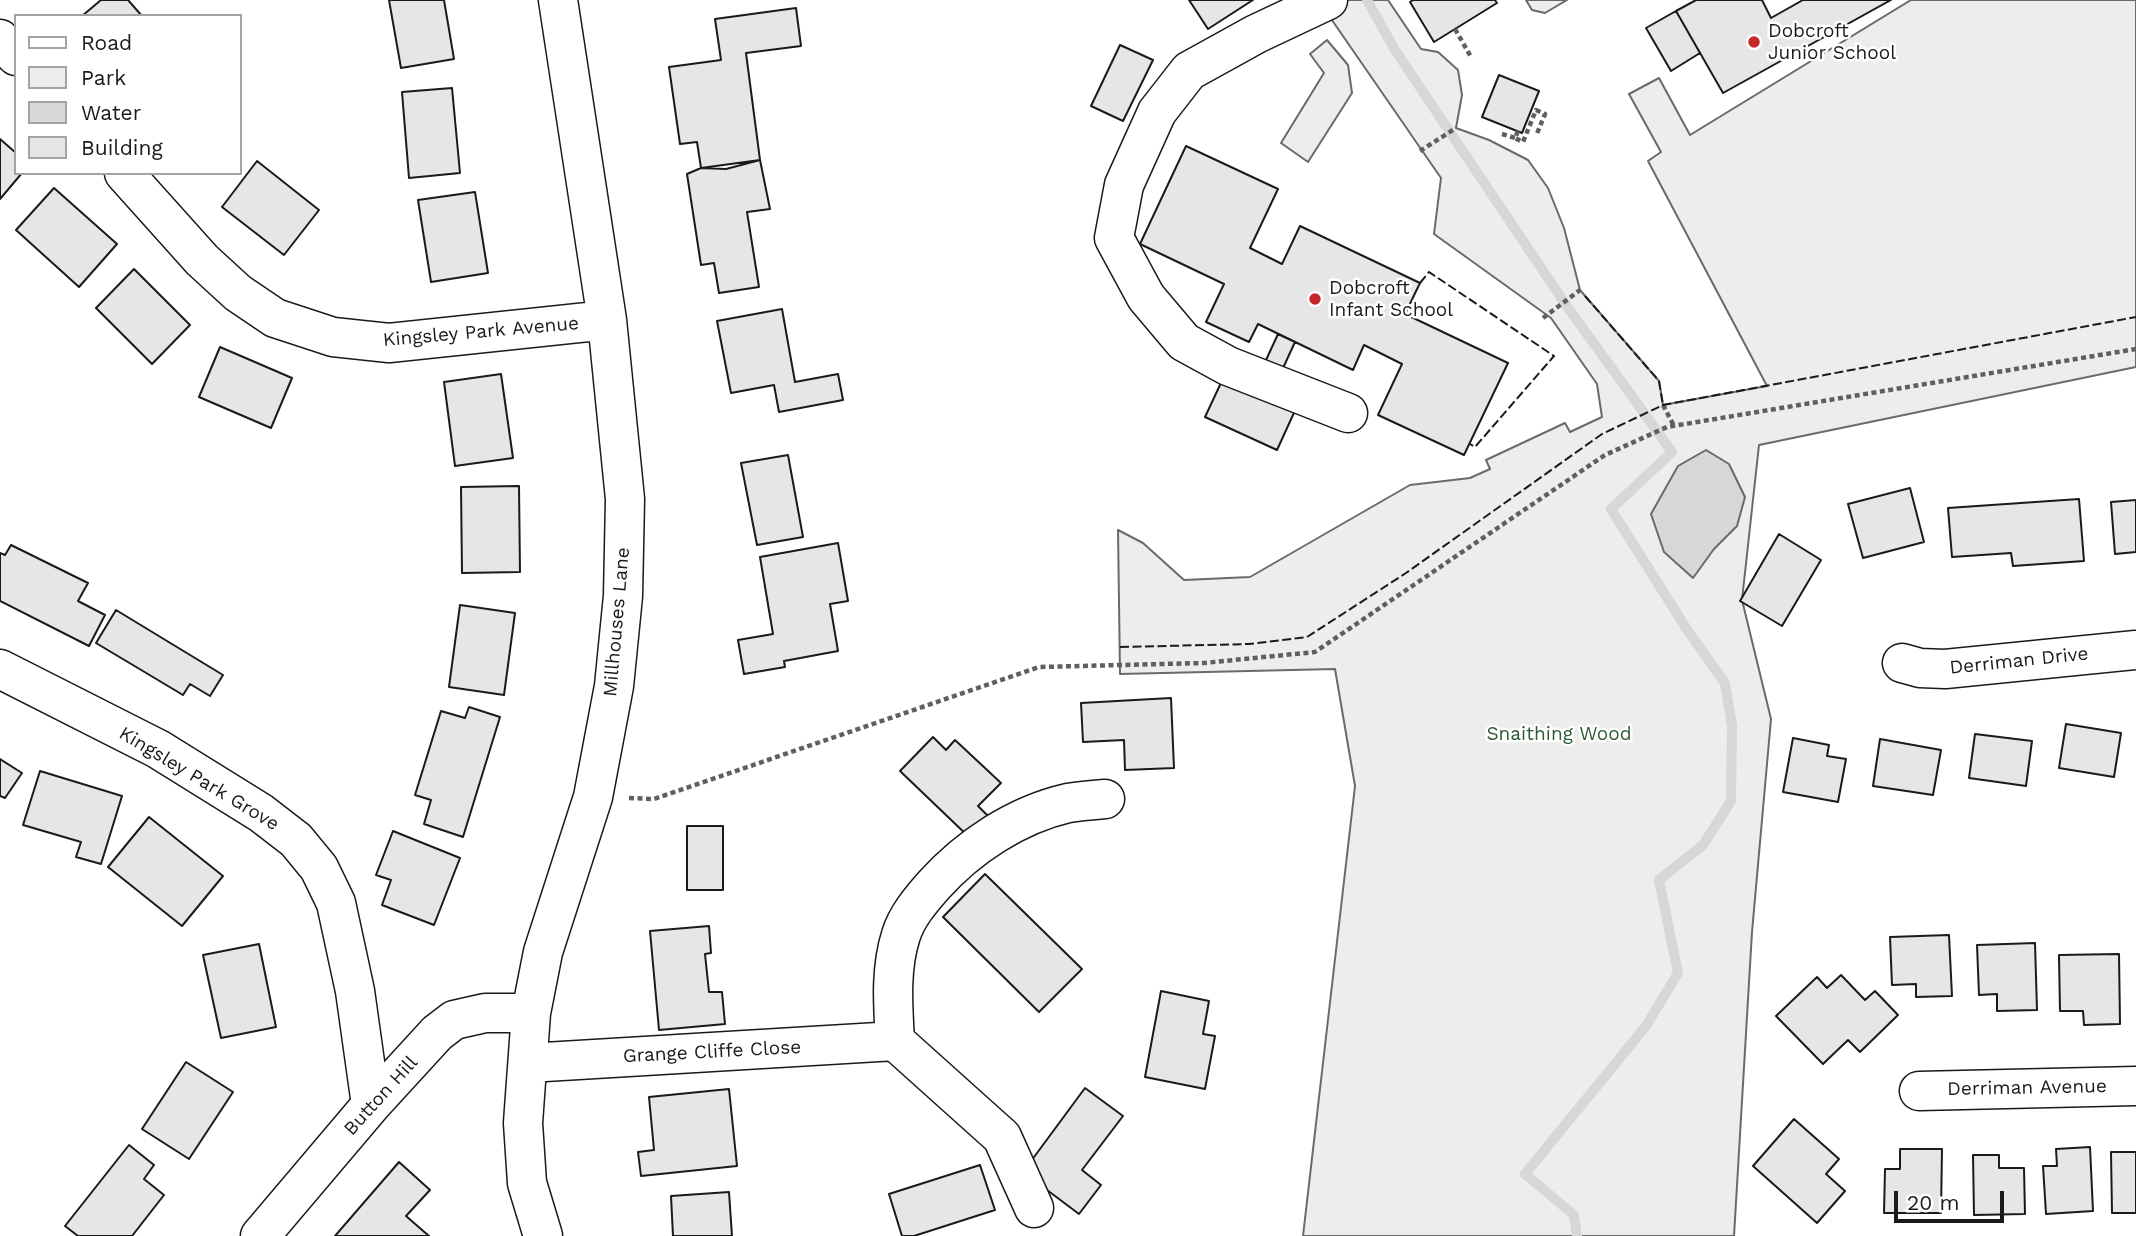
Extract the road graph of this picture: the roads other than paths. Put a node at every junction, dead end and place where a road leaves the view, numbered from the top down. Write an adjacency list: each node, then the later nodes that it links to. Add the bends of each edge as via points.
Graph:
1 (558, 0): 6 (street, Millhouses Lane)
2 (1328, 0): 7 (street, via 1189,71 1157,112 1124,185 1114,237 1146,297 1184,342 1228,366)
3 (0, 40): 4 (street)
4 (14, 54)
5 (126, 175): 6 (street, Kingsley Park Avenue, via 238,293 275,318 333,337 389,343)
6 (607, 320): 12 (street, Millhouses Lane, via 625,499 624,596 614,686 593,797 543,952)
7 (1348, 414)
8 (2136, 650): 9 (street, Derriman Drive, via 1945,669)
9 (1902, 663)
10 (0, 669): 17 (street, Kingsley Park Grove, via 158,749 296,840 319,868 336,904 355,991)
11 (1105, 799): 13 (street, via 1067,803 1022,819 953,864 915,906 901,935 892,987)
12 (531, 1013): 14 (street, Millhouses Lane); 17 (street, Button Hill, via 485,1013 454,1020)
13 (895, 1041): 14 (street, Grange Cliffe Close); 18 (street, via 1002,1137)
14 (528, 1063): 20 (street, Millhouses Lane, via 523,1123 527,1183)
15 (2136, 1086): 16 (street, Derriman Avenue)
16 (1919, 1091)
17 (371, 1105): 19 (street, Button Hill)
18 (1034, 1208)
19 (260, 1236)
20 (543, 1236)

